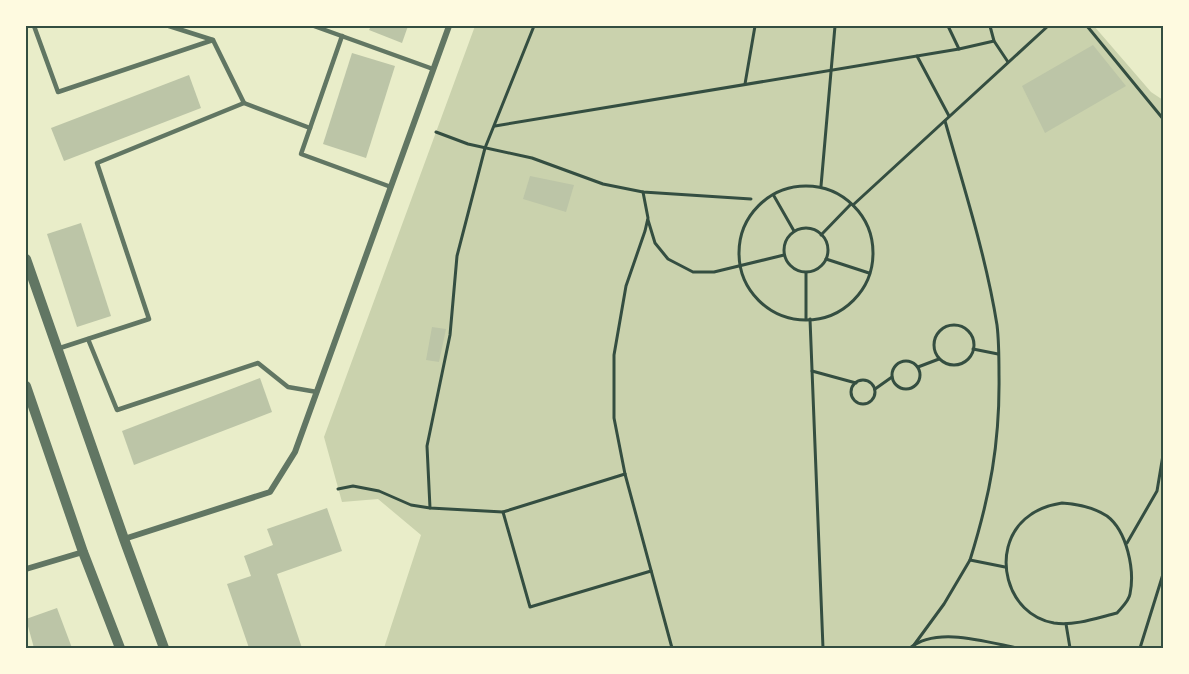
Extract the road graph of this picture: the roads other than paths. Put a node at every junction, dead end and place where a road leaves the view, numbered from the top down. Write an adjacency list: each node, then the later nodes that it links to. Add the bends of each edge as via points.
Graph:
1 (34, 26): 6 (lane, via 58,92)
2 (169, 26): 6 (lane)
3 (314, 26): 5 (lane)
4 (449, 26): 7 (street)
5 (342, 36): 7 (lane); 9 (lane)
6 (213, 40): 8 (lane)
7 (433, 69): 10 (street)
8 (244, 103): 9 (lane); 12 (lane, via 97,163 149,320)
9 (310, 128): 10 (lane, via 301,154)
10 (391, 187): 15 (street)
11 (26, 259): 13 (street)
12 (88, 339): 13 (lane); 15 (lane, via 117,410 258,363 288,387)
13 (57, 349): 16 (street)
14 (26, 386): 17 (street)
15 (317, 392): 16 (street, via 295,452 270,492)
16 (124, 539): 20 (street)
17 (83, 552): 18 (street); 19 (street)
18 (26, 569)
19 (120, 648)
20 (164, 648)

